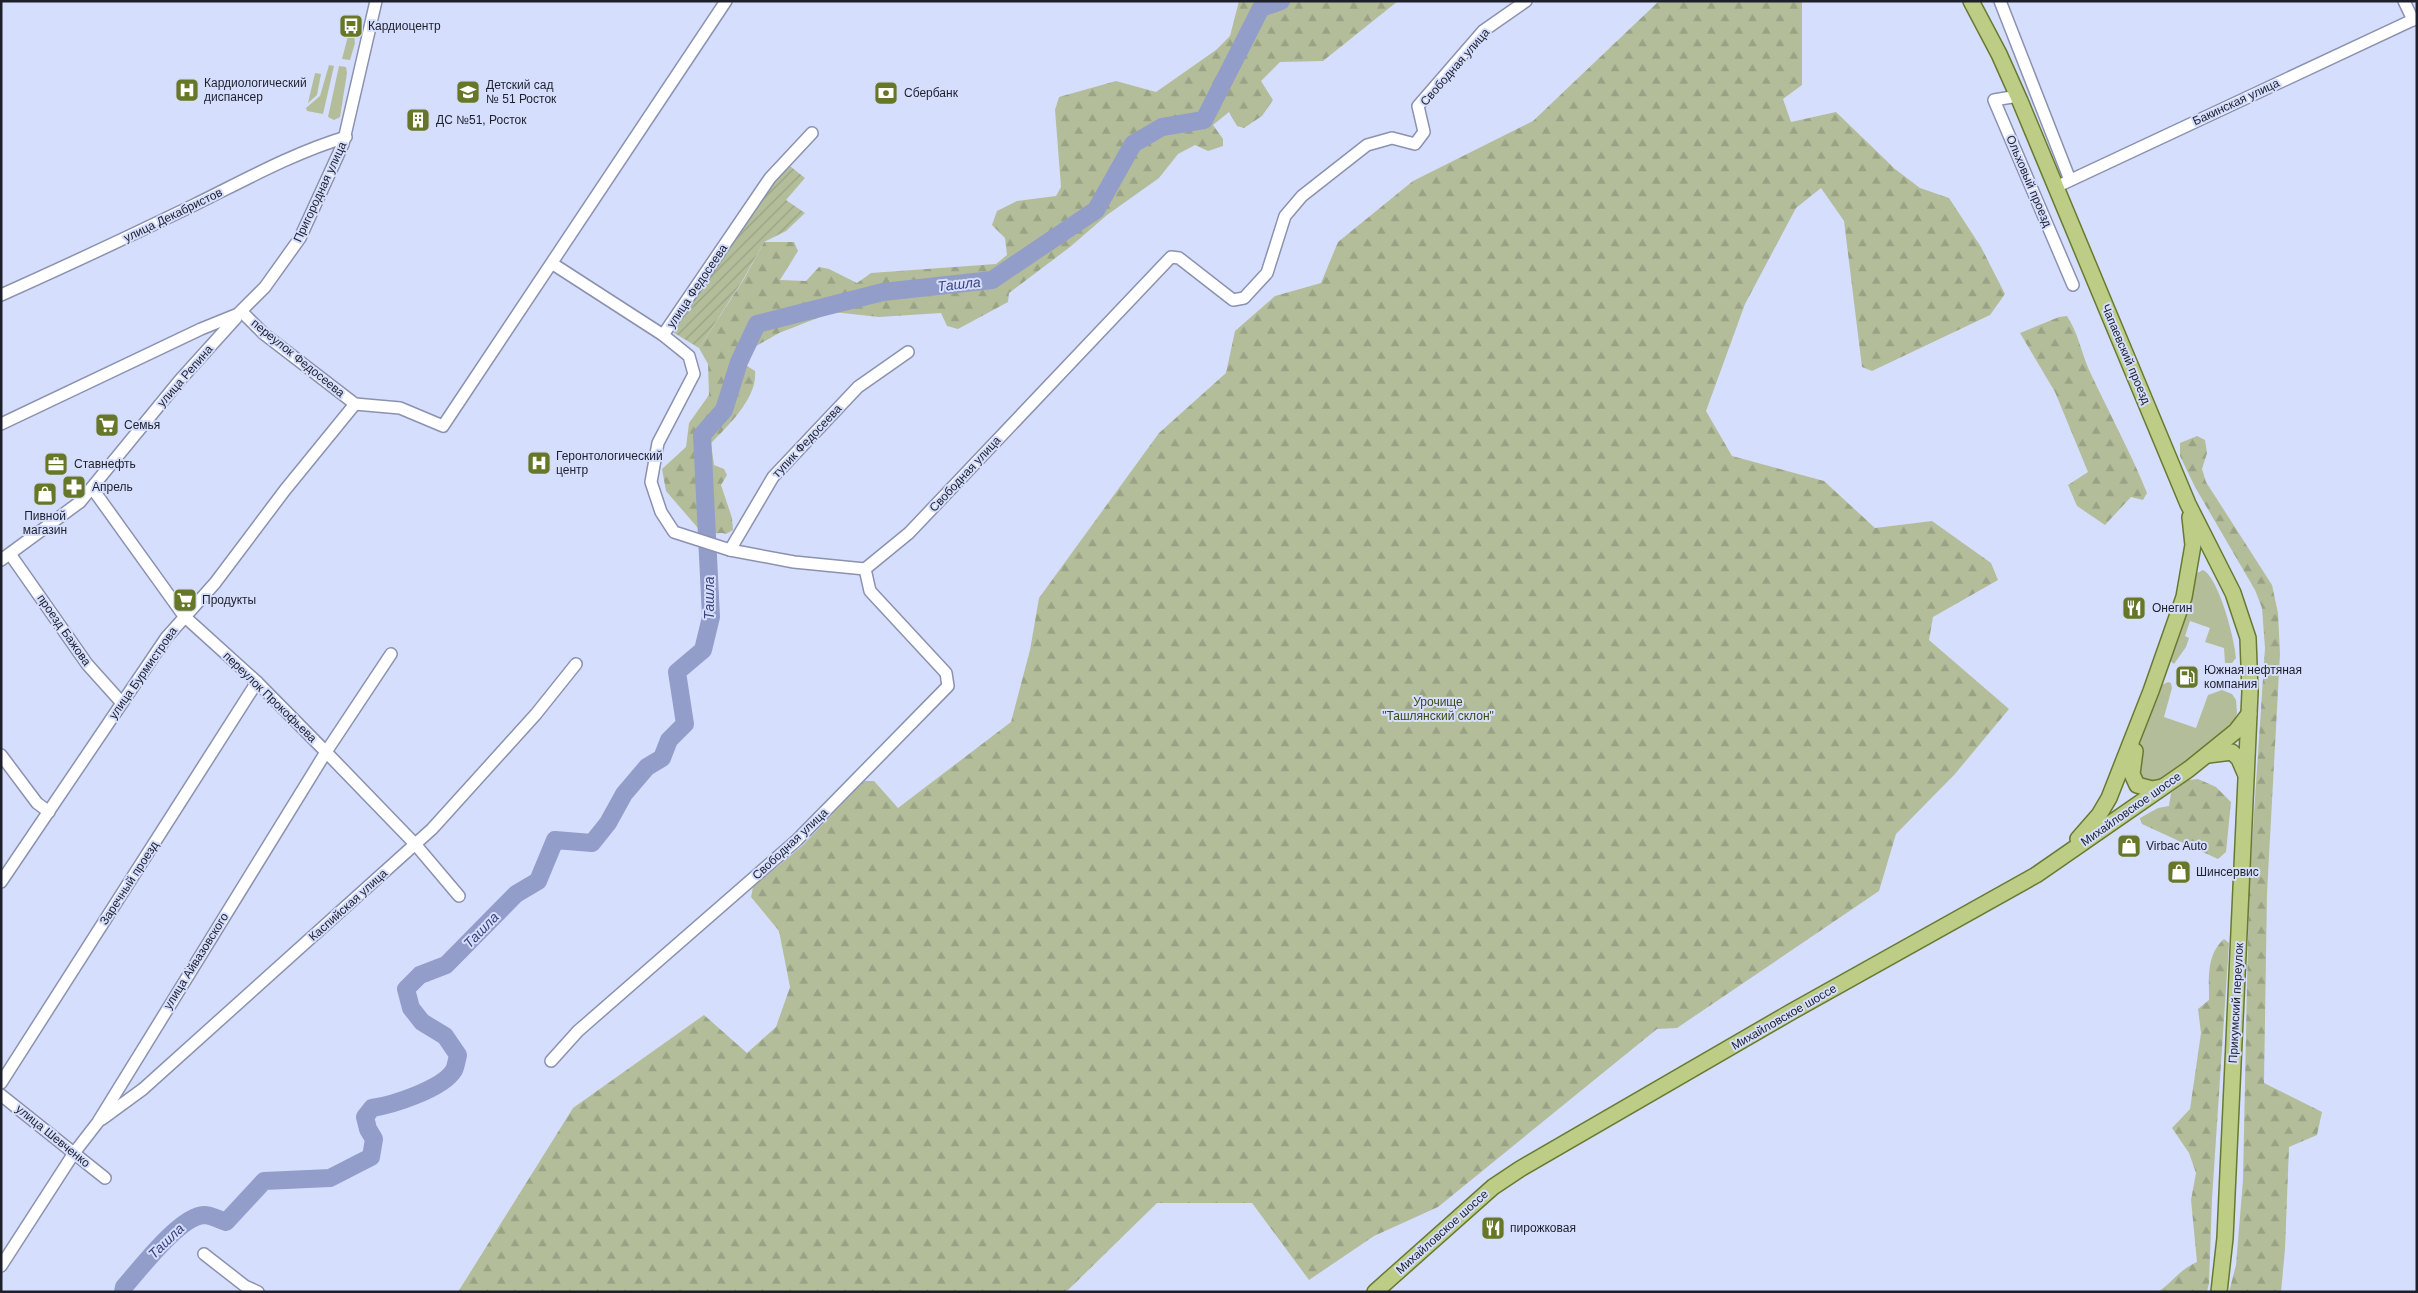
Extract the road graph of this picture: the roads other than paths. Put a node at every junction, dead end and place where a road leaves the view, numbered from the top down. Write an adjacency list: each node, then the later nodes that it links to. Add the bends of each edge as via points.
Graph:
1 (376, 1): 10 (street, Пригородная улица)
2 (726, 1): 13 (street)
3 (1526, 1): 25 (street, Свободная улица, via 1483,31 1418,106 1424,132 1416,144 1392,138 1367,145 1302,196 1285,216 1267,273 1244,298 1233,300 1179,258 1171,257 909,533)
4 (1971, 1): 8 (main road, Чапаевский проезд)
5 (2000, 1): 11 (street)
6 (2404, 1): 7 (street)
7 (2415, 19): 11 (street, Бакинская улица)
8 (2018, 96): 12 (main road, Чапаевский проезд); 14 (street, Ольховый проезд, via 1994,100)
9 (812, 133): 17 (street, улица Федосеева, via 770,178)
10 (346, 137): 15 (street, улица Декабристов, via 278,164 113,245); 16 (street, Пригородная улица, via 300,238 265,287)
11 (2070, 180): 12 (street, Бакинская улица)
12 (2056, 186): 22 (main road, Чапаевский проезд)
13 (553, 264): 17 (street, улица Федосеева); 19 (street, via 442,426 400,408)
14 (2073, 285)
15 (1, 295)
16 (240, 313): 19 (street, переулок Федосеева); 20 (street, Пригородная улица); 21 (street, улица Репина, via 180,380)
17 (663, 335): 23 (street, via 689,356 694,374 658,443 652,482 661,512 674,532)
18 (908, 352): 23 (street, тупик Федосеева, via 858,386 773,477)
19 (355, 404): 26 (street, улица Бурмистрова, via 215,583)
20 (1, 424)
21 (92, 488): 24 (street, улица Репина, via 80,502); 26 (street, переулок Прокофьева)
22 (2188, 504): 31 (main road, Чапаевский проезд, via 2226,579 2245,627 2250,667); 32 (main road, via 2193,545 2184,597)
23 (730, 550): 25 (street, via 794,562)
24 (6, 557): 30 (street, проезд Бажова, via 87,664)
25 (865, 569): 43 (street, Свободная улица, via 870,591 946,673 948,686 797,840 578,1031)
26 (184, 616): 29 (street, переулок Прокофьева); 30 (street, улица Бурмистрова)
27 (390, 654): 33 (street, улица Айвазовского)
28 (576, 664): 39 (street, Каспийская улица, via 536,714)
29 (257, 682): 33 (street, переулок Прокофьева); 44 (street, Заречный проезд)
30 (122, 703): 38 (street, улица Бурмистрова)
31 (2249, 714): 35 (main road, Михайловское шоссе, via 2236,731); 36 (main road, Прикумский переулок)
32 (2142, 717): 37 (main road, via 2132,763 2133,780 2143,788); 40 (main road, via 2109,798 2087,829)
33 (326, 752): 39 (street, переулок Прокофьева); 46 (street, улица Айвазовского)
34 (1, 754): 38 (street, via 38,803)
35 (2204, 756): 36 (main road, via 2232,752 2239,759); 37 (main road, Михайловское шоссе)
36 (2246, 778): 54 (main road, Прикумский переулок, via 2225,1238)
37 (2164, 786): 40 (main road, Михайловское шоссе)
38 (49, 812): 41 (street, улица Бурмистрова)
39 (416, 844): 42 (street, переулок Прокофьева); 46 (street, Каспийская улица, via 143,1090)
40 (2054, 863): 53 (main road, Михайловское шоссе, via 1520,1168 1493,1187)
41 (1, 882)
42 (459, 896)
43 (551, 1061)
44 (1, 1083)
45 (1, 1095): 47 (street, улица Шевченко)
46 (98, 1122): 47 (street, улица Айвазовского)
47 (74, 1153): 48 (street, улица Шевченко); 50 (street, улица Айвазовского)
48 (105, 1178)
49 (204, 1254): 51 (street)
50 (1, 1266)
51 (242, 1289): 52 (street)
52 (258, 1292)
53 (1375, 1292)
54 (2219, 1292)

